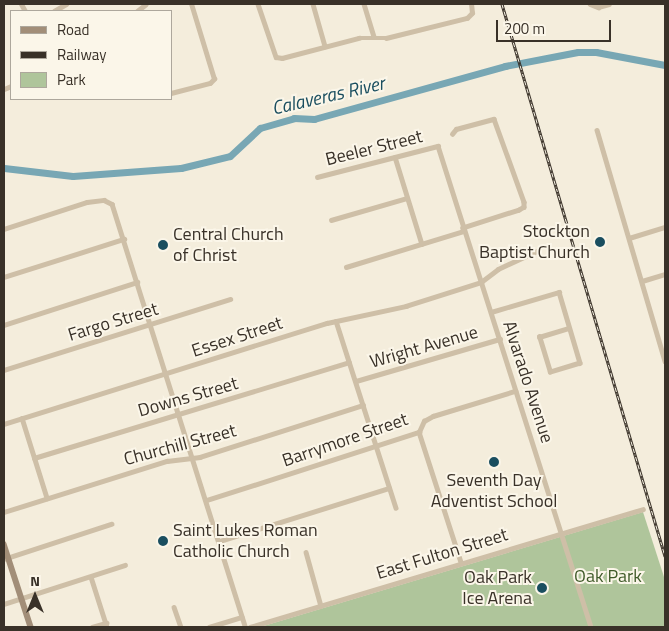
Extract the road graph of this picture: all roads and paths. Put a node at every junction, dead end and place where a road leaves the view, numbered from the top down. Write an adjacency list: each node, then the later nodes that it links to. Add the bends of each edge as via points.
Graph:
1 (190, 4): 10 (street, via 214,80)
2 (258, 4): 9 (street, via 276,57)
3 (313, 4): 9 (street)
4 (364, 4): 8 (street)
5 (471, 4): 8 (street, via 472,14 386,38)
6 (609, 4): 7 (street)
7 (592, 5)
8 (374, 37): 9 (street)
9 (325, 46)
10 (172, 93)
11 (597, 130): 21 (street)
12 (452, 134): 20 (street, via 456,129 494,119 524,202 520,210)
13 (438, 146): 14 (street, Beeler Street); 20 (street, Alvarado Avenue)
14 (394, 157): 15 (street, Beeler Street); 16 (street)
15 (317, 177)
16 (407, 198): 17 (street); 23 (street)
17 (331, 220)
18 (665, 227): 21 (street)
19 (4, 229): 22 (street, via 87,202 110,202)
20 (464, 230): 23 (street); 30 (street, Alvarado Avenue)
21 (629, 238): 28 (street)
22 (124, 239): 27 (street); 29 (street)
23 (422, 244): 25 (street)
24 (537, 251): 30 (street, Essex Street, via 498,269)
25 (346, 266)
26 (665, 274): 28 (street)
27 (4, 277)
28 (642, 281): 38 (street)
29 (137, 282): 34 (street); 35 (street)
30 (481, 282): 32 (street, Alvarado Avenue); 33 (street, Essex Street, via 386,312)
31 (230, 299): 35 (street, Fargo Street)
32 (492, 312): 36 (street, via 559,292); 37 (street, Alvarado Avenue)
33 (336, 321): 39 (street); 41 (street, Essex Street)
34 (4, 324)
35 (151, 325): 40 (street, Fargo Street); 41 (street)
36 (569, 328): 36 (street, via 580,363 550,372 539,337)
37 (500, 340): 42 (street, Wright Avenue); 43 (street, Alvarado Avenue)
38 (665, 361)
39 (349, 362): 42 (street); 45 (street, Downs Street)
40 (4, 370)
41 (166, 374): 45 (street); 46 (street, Essex Street)
42 (356, 381): 44 (street)
43 (515, 391): 48 (street, Barrymore Street, via 433,416 420,425); 59 (street, Alvarado Avenue)
44 (363, 405): 49 (street); 51 (street, Churchill Street)
45 (179, 415): 50 (street, Downs Street, via 162,417); 51 (street)
46 (22, 418): 47 (street, Essex Street); 50 (street)
47 (4, 424)
48 (419, 432): 49 (street, Barrymore Street); 64 (street)
49 (376, 446): 52 (street); 54 (street, Barrymore Street)
50 (34, 458): 53 (street)
51 (192, 458): 53 (street, Churchill Street, via 167,461); 54 (street)
52 (389, 488): 55 (street); 60 (street)
53 (47, 498): 57 (street, Churchill Street)
54 (207, 500): 60 (street)
55 (396, 508)
56 (643, 509): 59 (street, East Fulton Street)
57 (4, 512)
58 (110, 524): 63 (street)
59 (562, 532): 64 (street, East Fulton Street); 79 (street, Alvarado Avenue)
60 (220, 541): 71 (street)
61 (4, 544): 63 (main road)
62 (306, 552): 69 (street)
63 (6, 558): 67 (main road)
64 (461, 562): 69 (street, East Fulton Street)
65 (125, 565): 66 (street)
66 (91, 576): 67 (street); 72 (street)
67 (22, 599): 68 (street); 73 (main road)
68 (4, 604)
69 (321, 606): 78 (street, East Fulton Street)
70 (174, 607): 75 (street)
71 (242, 617): 76 (street); 77 (street)
72 (107, 625): 74 (street)
73 (31, 627)
74 (92, 627)
75 (180, 627)
76 (209, 627)
77 (245, 627)
78 (250, 627)
79 (591, 627)

